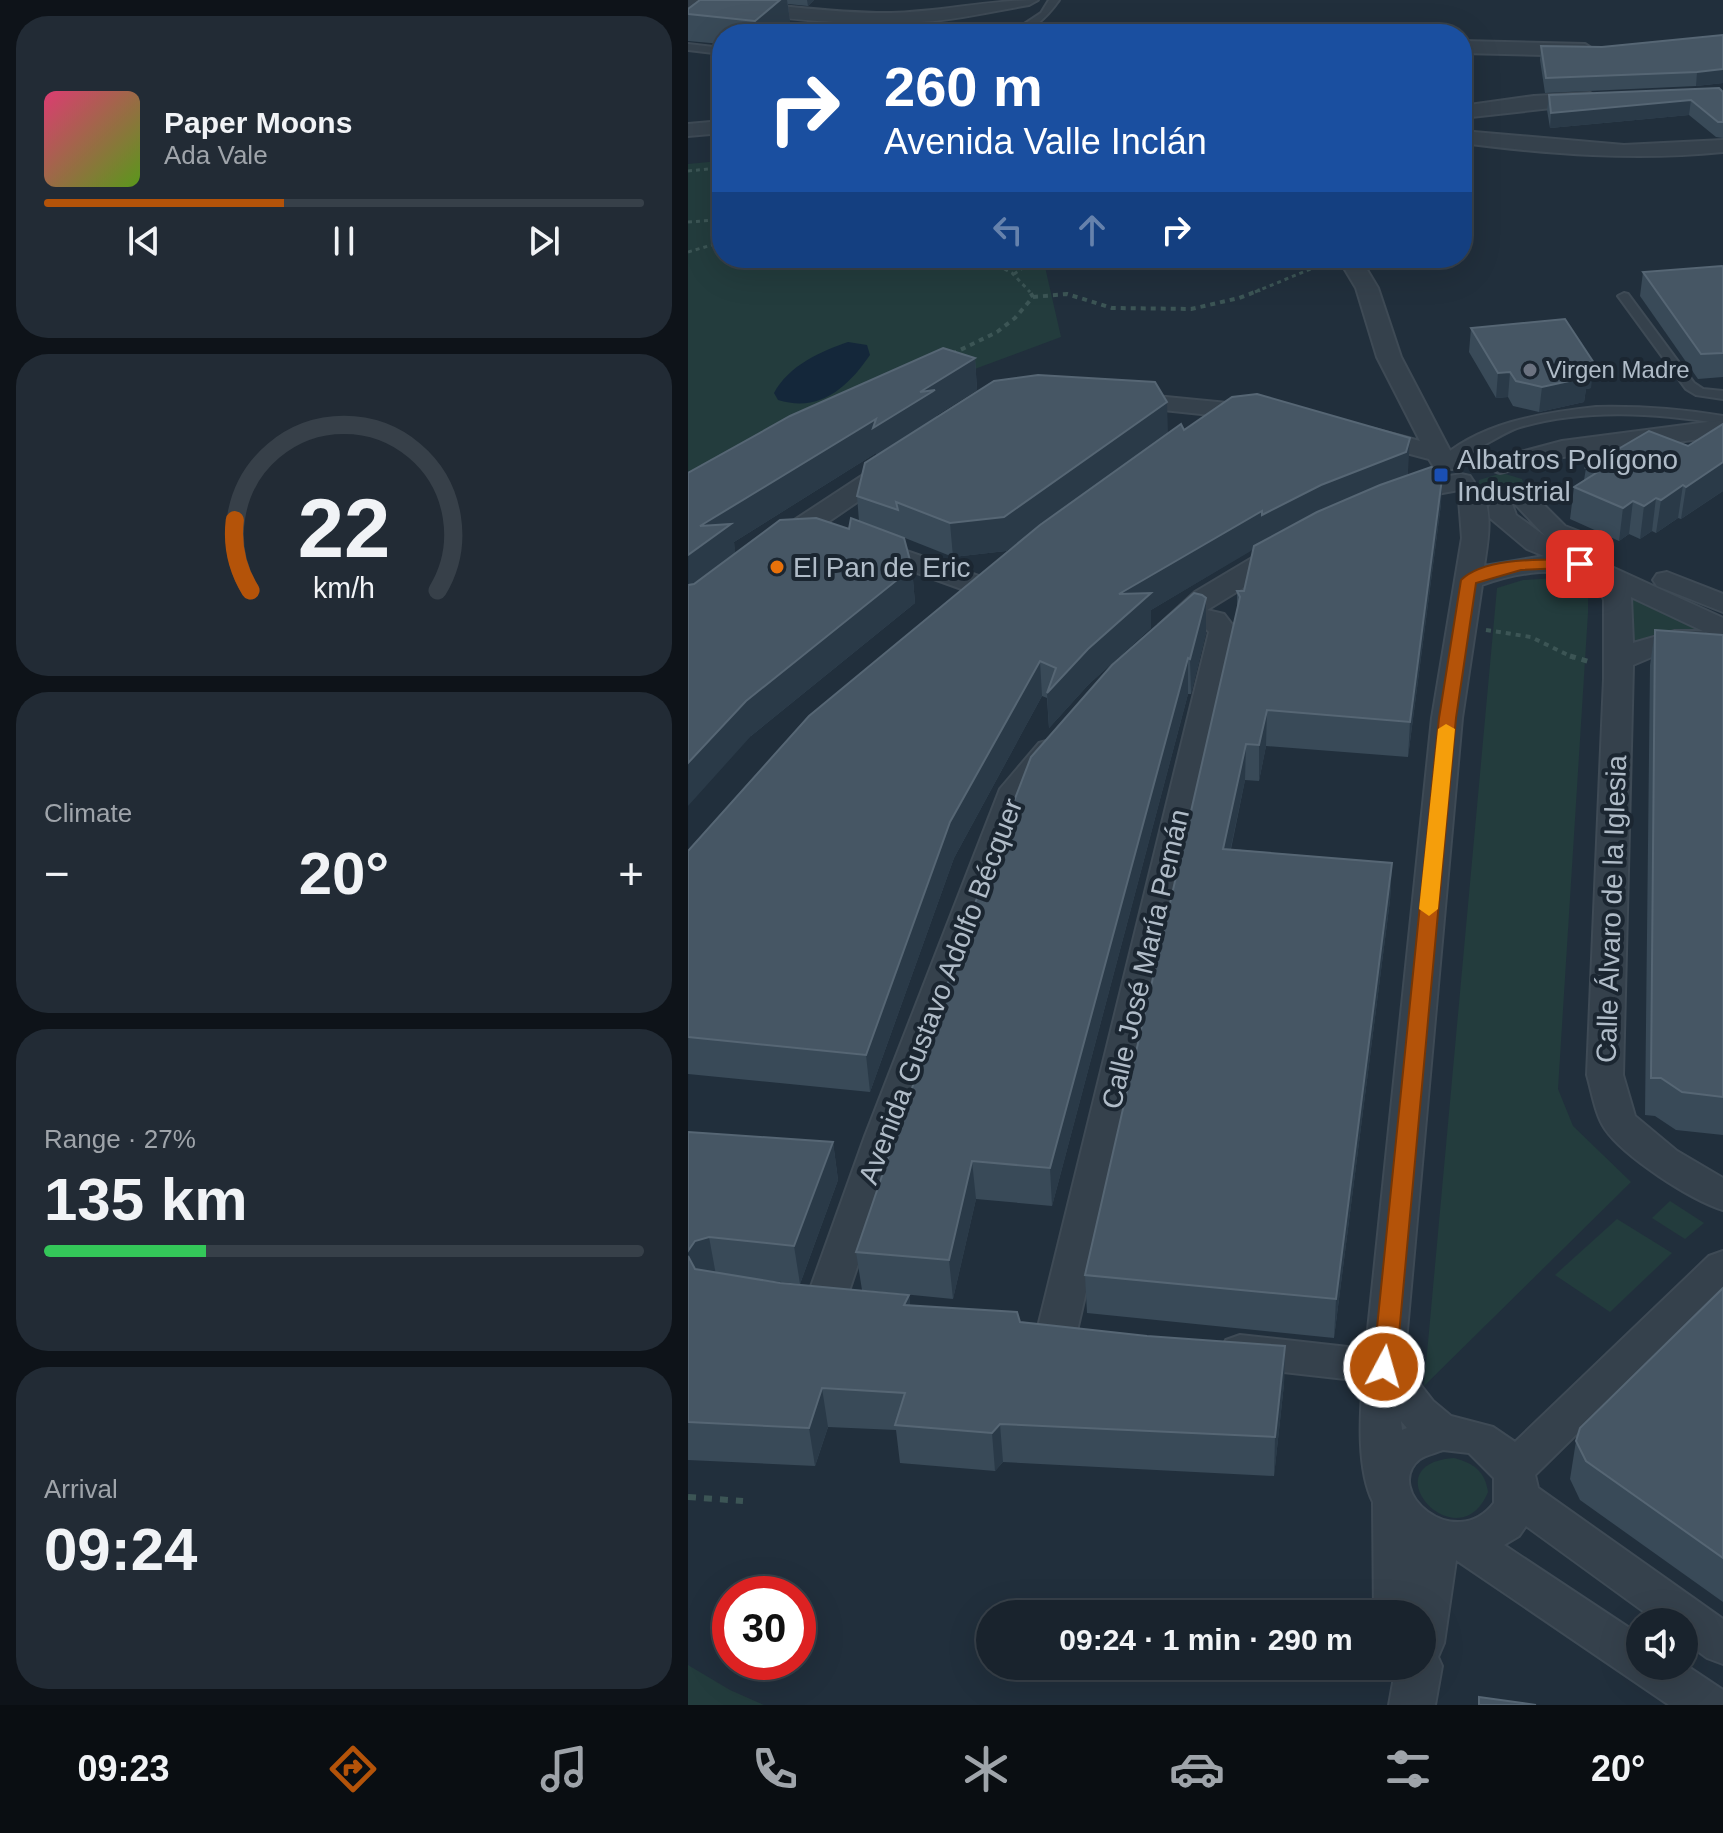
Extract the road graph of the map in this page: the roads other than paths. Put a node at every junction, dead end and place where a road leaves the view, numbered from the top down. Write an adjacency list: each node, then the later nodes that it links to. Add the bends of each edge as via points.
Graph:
1 (1026, 0): 3 (street, via 936,15 878,18)
2 (1054, 0): 4 (lane)
3 (688, 2)
4 (1030, 24)
5 (688, 47): 8 (lane)
6 (1472, 47): 7 (street)
7 (1609, 49)
8 (712, 50)
9 (1609, 98): 10 (street)
10 (1472, 111)
11 (712, 128): 12 (street)
12 (688, 130)
13 (1472, 138): 14 (street, via 1639,154)
14 (1723, 146)
15 (1355, 268): 28 (street, via 1389,357)
16 (1624, 296): 17 (lane, via 1690,386)
17 (1723, 395)
18 (1107, 398): 19 (street)
19 (1226, 408): 20 (street); 24 (street)
20 (1288, 418)
21 (1723, 420): 28 (lane, via 1624,409 1517,423 1475,442)
22 (1723, 428): 25 (street)
23 (1349, 430): 28 (street)
24 (1187, 436)
25 (1562, 449): 27 (street); 28 (street)
26 (912, 454): 30 (street)
27 (1500, 465): 28 (street, via 1481,467); 28 (street, via 1519,467)
28 (1488, 485): 29 (street, via 1431,487); 33 (street, via 1511,526); 36 (street); 38 (street, via 1556,532)
29 (1369, 511)
30 (806, 522): 32 (street); 37 (street)
31 (1316, 534): 40 (street, via 1262,562)
32 (759, 558)
33 (1580, 564): 35 (street); 36 (street, via 1521,565)
34 (1006, 567): 37 (street)
35 (1609, 577): 41 (street); 44 (street, Calle Álvaro de la Iglesia, via 1618,600)
36 (1469, 580): 51 (street, via 1447,718)
37 (980, 586): 39 (street)
38 (1723, 604)
39 (956, 607)
40 (1184, 614): 43 (street); 49 (street, Calle José María Pemán, via 1214,620 1223,631)
41 (1723, 629)
42 (1723, 637): 44 (street, via 1677,638)
43 (1153, 643)
44 (1619, 663): 46 (street, Calle Álvaro de la Iglesia, via 1605,1075 1619,1122 1664,1161)
45 (1072, 724): 48 (street, Avenida Gustavo Adolfo Bécquer, via 1015,789 883,1136)
46 (1723, 1196)
47 (1723, 1266): 53 (street)
48 (825, 1306)
49 (1057, 1331)
50 (1197, 1346): 51 (street)
51 (1384, 1367): 52 (street, via 1418,1413); 54 (street, via 1380,1424)
52 (1442, 1433): 53 (street, via 1464,1434 1501,1453); 54 (street, via 1425,1436 1399,1452 1391,1464)
53 (1515, 1483): 55 (street, via 1505,1522 1479,1538); 58 (street)
54 (1390, 1492): 55 (street, via 1405,1521 1422,1533); 56 (street)
55 (1453, 1541): 57 (street, via 1434,1558); 59 (street)
56 (1395, 1600)
57 (1428, 1600)
58 (1723, 1644)
59 (1626, 1651)
60 (1405, 1680): 64 (street)
61 (1415, 1680): 64 (street)
62 (1667, 1680): 63 (street)
63 (1692, 1700)
64 (1409, 1705)

